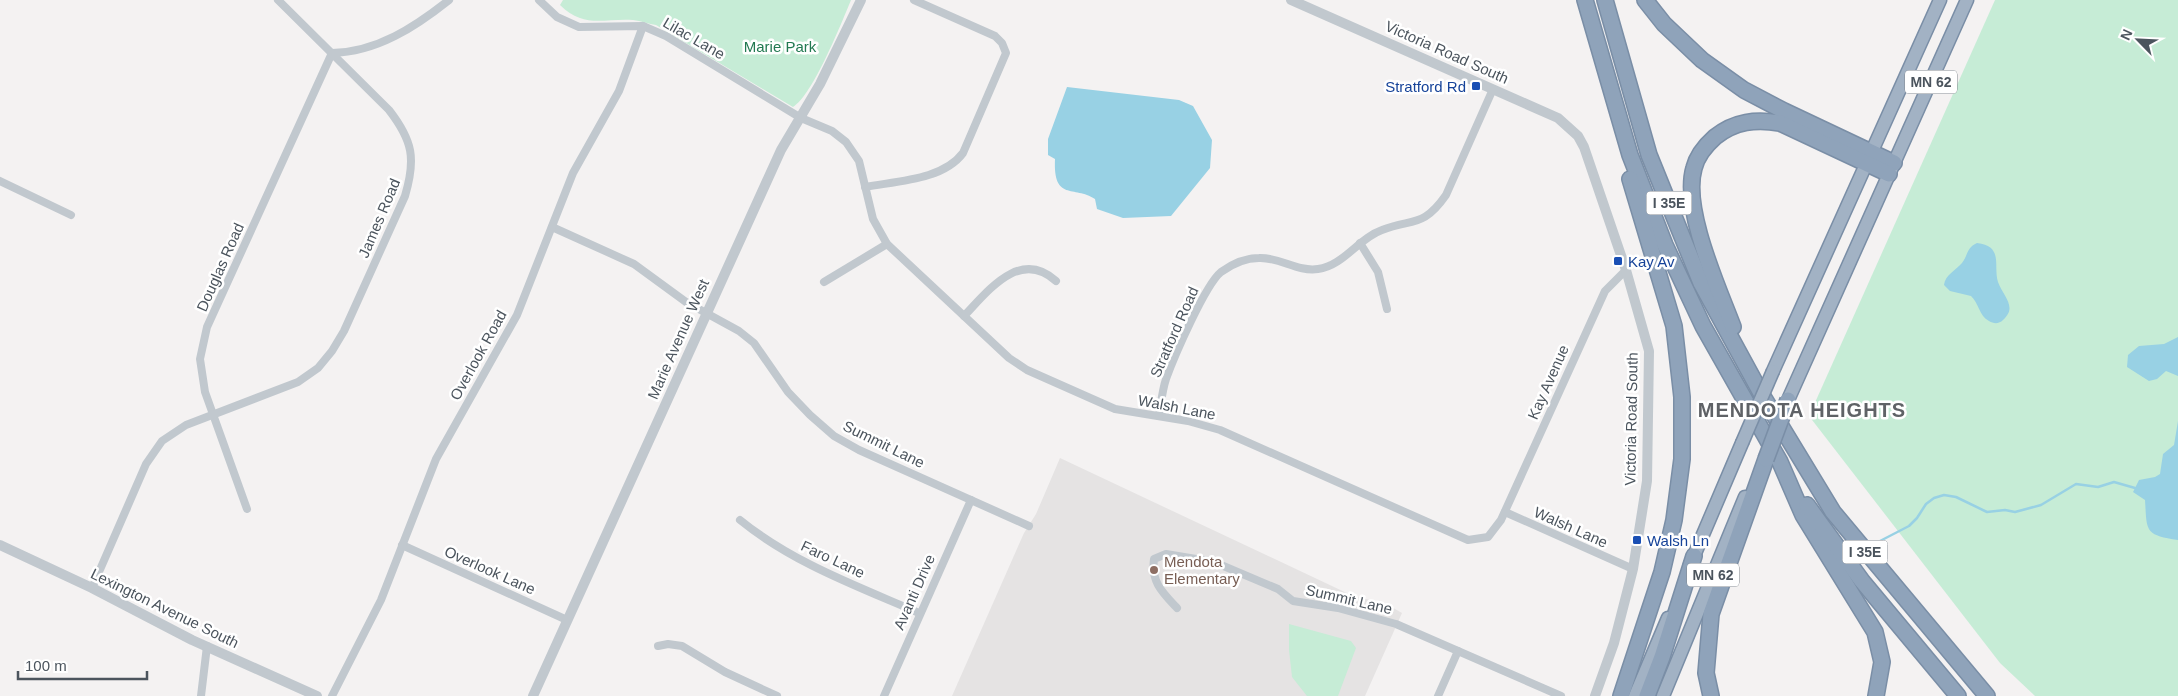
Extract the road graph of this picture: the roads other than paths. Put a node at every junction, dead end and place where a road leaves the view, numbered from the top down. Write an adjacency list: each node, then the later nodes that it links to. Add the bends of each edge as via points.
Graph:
1 (278, 0): 13 (street, James Road)
2 (449, 0): 13 (street, via 425,20 397,36 366,48)
3 (539, 0): 12 (street, Lilac Lane, via 557,17 579,26)
4 (861, 0): 16 (street, Marie Avenue West)
5 (914, 0): 20 (street, via 995,36 1002,42 1006,53 963,152 955,163 938,173)
6 (1291, 0): 15 (street, Victoria Road South)
7 (1585, 0): 14 (highway, I 35E)
8 (1605, 0): 31 (highway, I 35E, via 1651,160 1701,283)
9 (1645, 0): 17 (highway, via 1664,24 1702,60 1744,90)
10 (1940, 0): 17 (highway, MN 62)
11 (1967, 0): 18 (highway, MN 62)
12 (643, 26): 16 (street, Lilac Lane, via 666,36); 22 (street, Overlook Road, via 619,91 573,173)
13 (332, 53): 33 (street, Douglas Road, via 208,327 200,359); 33 (street, James Road, via 403,128 411,150 412,173 406,196 344,331 318,368 298,382)
14 (1602, 63): 36 (highway, I 35E, via 1630,155 1665,245 1703,326); 63 (highway, via 1617,134 1674,326 1682,396 1682,459 1674,520 1662,572)
15 (1493, 89): 23 (street, Stratford Road, via 1446,195 1437,207 1418,221 1382,230); 25 (street, Victoria Road South, via 1558,118 1578,136)
16 (800, 118): 20 (street, Walsh Lane, via 832,131 846,142 859,161); 29 (street, Marie Avenue West, via 781,150)
17 (1869, 158): 18 (highway); 31 (highway, via 1780,123 1762,120 1742,122 1724,130 1709,142 1698,158 1693,170 1692,188 1697,229); 44 (highway, MN 62, bridge)
18 (1892, 168): 32 (highway, MN 62)
19 (0, 181): 21 (street)
20 (866, 187): 24 (street, Walsh Lane, via 873,219)
21 (71, 215)
22 (552, 227): 29 (street, Summit Lane, via 634,264); 43 (street, Overlook Road, via 517,315 436,459)
23 (1360, 243): 28 (street, via 1378,272); 34 (street, Stratford Road, via 1334,263 1319,269 1302,269 1278,260 1259,258 1238,262 1220,273 1206,292 1166,380)
24 (887, 244): 27 (street); 30 (street, Walsh Lane)
25 (1626, 270): 39 (street, Kay Avenue, via 1605,291); 45 (street, Victoria Road South, via 1649,350 1647,481)
26 (1056, 281): 30 (street, via 1048,274 1030,268 1013,272 994,283)
27 (824, 282)
28 (1387, 309)
29 (706, 314): 37 (street, Summit Lane, via 754,342 788,392 834,436); 49 (street, Marie Avenue West)
30 (964, 316): 34 (street, Walsh Lane, via 1009,358 1028,370 1115,409)
31 (1762, 395): 70 (highway, I 35E, via 1832,512)
32 (1788, 400): 35 (highway, bridge)
33 (213, 416): 38 (street, Douglas Road); 46 (street, via 186,426 162,441 146,464)
34 (1159, 416): 39 (street, Walsh Lane, via 1220,430 1468,540 1488,537)
35 (1765, 457): 66 (highway, MN 62); 67 (highway, via 1711,614 1706,673)
36 (1788, 477): 68 (highway, via 1803,515 1875,632 1882,662); 69 (highway, I 35E, via 1862,581)
37 (971, 500): 41 (street, Summit Lane); 48 (street, Avanti Drive)
38 (247, 509)
39 (1505, 512): 45 (street, Walsh Lane)
40 (740, 520): 48 (street, Faro Lane, via 764,540 797,559)
41 (1030, 526)
42 (0, 545): 46 (street, Lexington Avenue South)
43 (402, 545): 49 (street, Overlook Lane); 56 (street, Overlook Road, via 381,600)
44 (1694, 556): 64 (highway, MN 62); 65 (highway)
45 (1633, 569): 62 (street, Victoria Road South)
46 (92, 588): 50 (street, Lexington Avenue South)
47 (1177, 608): 52 (street, Summit Lane, via 1161,592 1152,573 1154,559 1166,554 1214,562 1278,590 1293,601 1338,608 1396,624)
48 (919, 614): 59 (street, Avanti Drive)
49 (567, 620): 57 (street, Marie Avenue West)
50 (207, 646): 54 (street); 55 (street, Lexington Avenue South)
51 (658, 646): 53 (street, via 682,646)
52 (1458, 651): 60 (street); 61 (street, Summit Lane)
53 (768, 694): 58 (street)
54 (201, 696)
55 (317, 696)
56 (332, 696)
57 (533, 696)
58 (777, 696)
59 (884, 696)
60 (1438, 696)
61 (1561, 696)
62 (1596, 696)
63 (1621, 696)
64 (1635, 696)
65 (1646, 696)
66 (1663, 696)
67 (1711, 696)
68 (1876, 696)
69 (1958, 696)
70 (1987, 696)

